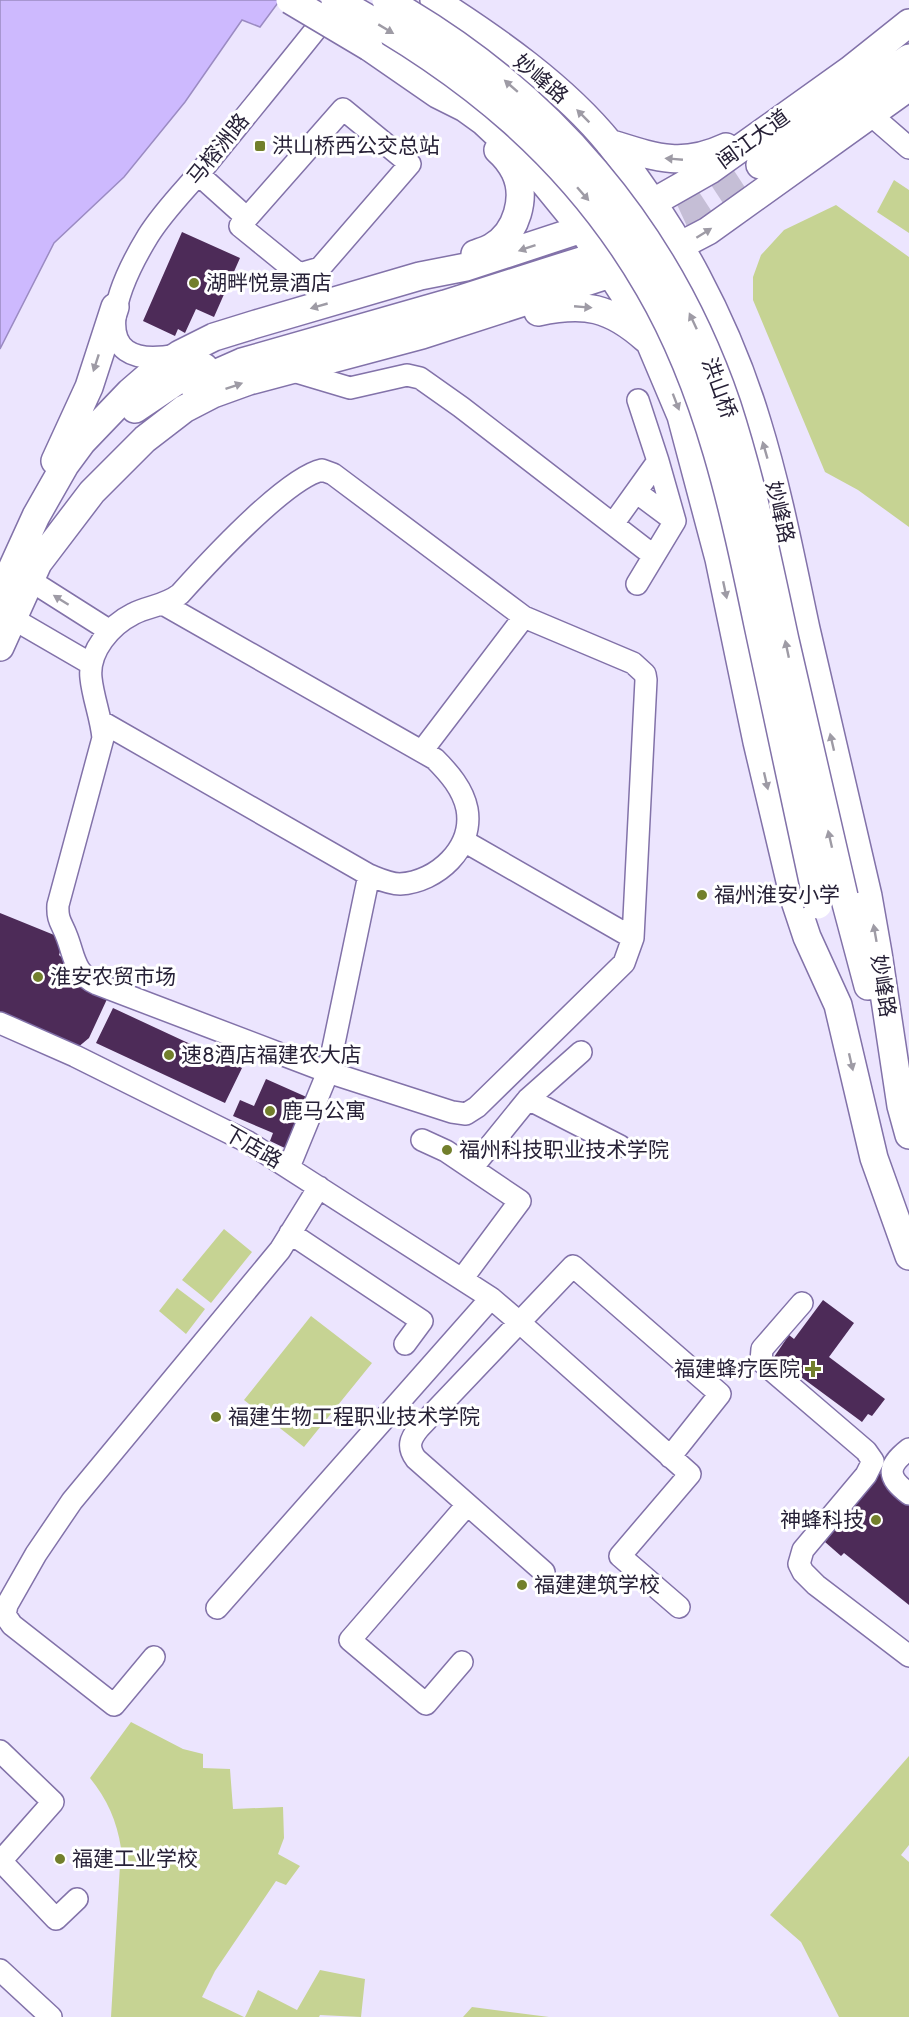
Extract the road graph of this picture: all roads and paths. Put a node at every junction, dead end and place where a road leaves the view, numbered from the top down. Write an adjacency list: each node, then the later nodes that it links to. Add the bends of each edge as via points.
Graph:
1 (290, 0): 9 (main road, bridge, via 369,46)
2 (337, 0): 14 (street, 马榕洲路); 48 (main road, one-way to 48, bridge, via 438,61 517,123 592,204 650,289 693,376 743,552)
3 (386, 0): 53 (main road, 洪山桥, one-way to 3, bridge, via 844,896 746,472 704,345 673,281 639,227 556,127 480,61)
4 (434, 0): 12 (main road, 妙峰路, one-way to 4, via 549,85 495,41)
5 (909, 23): 10 (main road, 闽江大道)
6 (909, 45): 7 (main road, via 757,161)
7 (909, 58)
8 (909, 87): 11 (main road)
9 (437, 94): 17 (main road, via 465,108 529,165); 20 (main road, via 510,164 516,174 519,211 505,236 493,246)
10 (786, 115): 12 (main road, one-way to 12, via 696,158 671,159); 15 (main road, 闽江大道, via 710,170)
11 (871, 115): 13 (street); 18 (main road, one-way to 11)
12 (609, 143): 15 (main road, 妙峰路)
13 (909, 148)
14 (198, 174): 16 (street); 21 (street, 马榕洲路, via 148,236)
15 (652, 203): 17 (main road, 闽江大道); 18 (main road, 妙峰路)
16 (247, 218): 16 (street, via 240,226 299,274 320,268 410,164 342,110)
17 (582, 246): 19 (main road); 20 (main road, one-way to 20); 29 (main road, via 479,285 266,345 180,378 113,426 72,469); 32 (main road, via 445,304 242,362 186,387 139,421 99,460)
18 (680, 248): 19 (main road); 53 (main road, 妙峰路, one-way to 18, via 871,914 776,490 728,342 707,294)
19 (613, 274): 22 (main road); 23 (main road)
20 (420, 276): 24 (main road, one-way to 24, via 214,337)
21 (115, 307): 24 (street, via 118,340 129,353 149,358); 29 (main road, one-way to 29, via 88,387 56,458)
22 (422, 335): 23 (main road, one-way to 23, via 584,306 615,315); 25 (main road)
23 (650, 342): 48 (main road, one-way to 48, via 681,416 708,513 794,898)
24 (180, 354): 29 (main road, via 130,392 82,442)
25 (293, 371): 31 (street, via 350,388 407,375 420,378); 32 (main road, one-way to 25, via 109,473 184,409 228,388)
26 (638, 400): 27 (street)
27 (658, 461): 28 (street); 30 (street)
28 (636, 492): 30 (street); 31 (street)
29 (36, 516): 34 (main road)
30 (675, 521): 33 (street)
31 (613, 524): 33 (street)
32 (56, 539): 34 (main road)
33 (654, 555): 35 (street)
34 (25, 566): 36 (main road); 38 (main road); 40 (street, one-way to 34)
35 (637, 584)
36 (0, 595)
37 (163, 604): 39 (street, via 180,594 264,508 307,476 322,470 333,474); 40 (street, via 131,615); 44 (street)
38 (6, 615): 41 (main road); 42 (street)
39 (524, 617): 44 (street); 47 (street, via 633,663 645,674)
40 (110, 631): 42 (street)
41 (0, 647)
42 (91, 664): 43 (street, via 90,675)
43 (102, 722): 46 (street); 51 (street, via 103,738 58,905 59,923 77,967 90,980 111,990)
44 (423, 751): 45 (street, via 447,771 462,795 467,810)
45 (464, 841): 46 (street, via 443,867 413,882 398,884); 47 (street)
46 (369, 875): 51 (street)
47 (633, 938): 51 (street, via 624,963 466,1114)
48 (838, 1005): 61 (main road, one-way to 61, via 874,1158)
49 (0, 1023): 57 (street, 下店路, via 228,1131)
50 (581, 1052): 52 (street)
51 (328, 1072): 57 (street)
52 (528, 1099): 56 (street); 58 (street)
53 (901, 1106): 54 (main road, 妙峰路)
54 (909, 1135)
55 (422, 1140): 58 (street)
56 (620, 1146)
57 (289, 1167): 59 (street, 下店路)
58 (472, 1168): 62 (street, via 520,1201)
59 (319, 1187): 60 (street); 62 (street, 下店路)
60 (290, 1233): 66 (street, via 422,1321); 75 (street, via 72,1501 7,1605 5,1614 12,1625 114,1705)
61 (909, 1256)
62 (462, 1280): 63 (street, 下店路)
63 (491, 1298): 65 (street, 下店路); 73 (street)
64 (802, 1302): 74 (street, via 762,1349 761,1361 873,1461 866,1475 803,1550 799,1564 816,1585)
65 (519, 1322): 68 (street, 下店路); 68 (street, via 573,1266 720,1394); 70 (street, via 412,1437 411,1452 416,1459)
66 (405, 1344)
67 (909, 1449): 69 (street, via 891,1474)
68 (670, 1456): 72 (street, 下店路, via 690,1474 620,1556)
69 (909, 1494)
70 (467, 1505): 71 (street); 76 (street, via 350,1640 426,1704)
71 (544, 1572)
72 (679, 1607)
73 (217, 1608)
74 (909, 1656)
75 (154, 1657)
76 (462, 1662)
77 (0, 1751): 78 (street, via 53,1802)
78 (0, 1861): 79 (street, via 56,1919)
79 (78, 1899)
80 (0, 1970): 81 (street)
81 (51, 2017)

